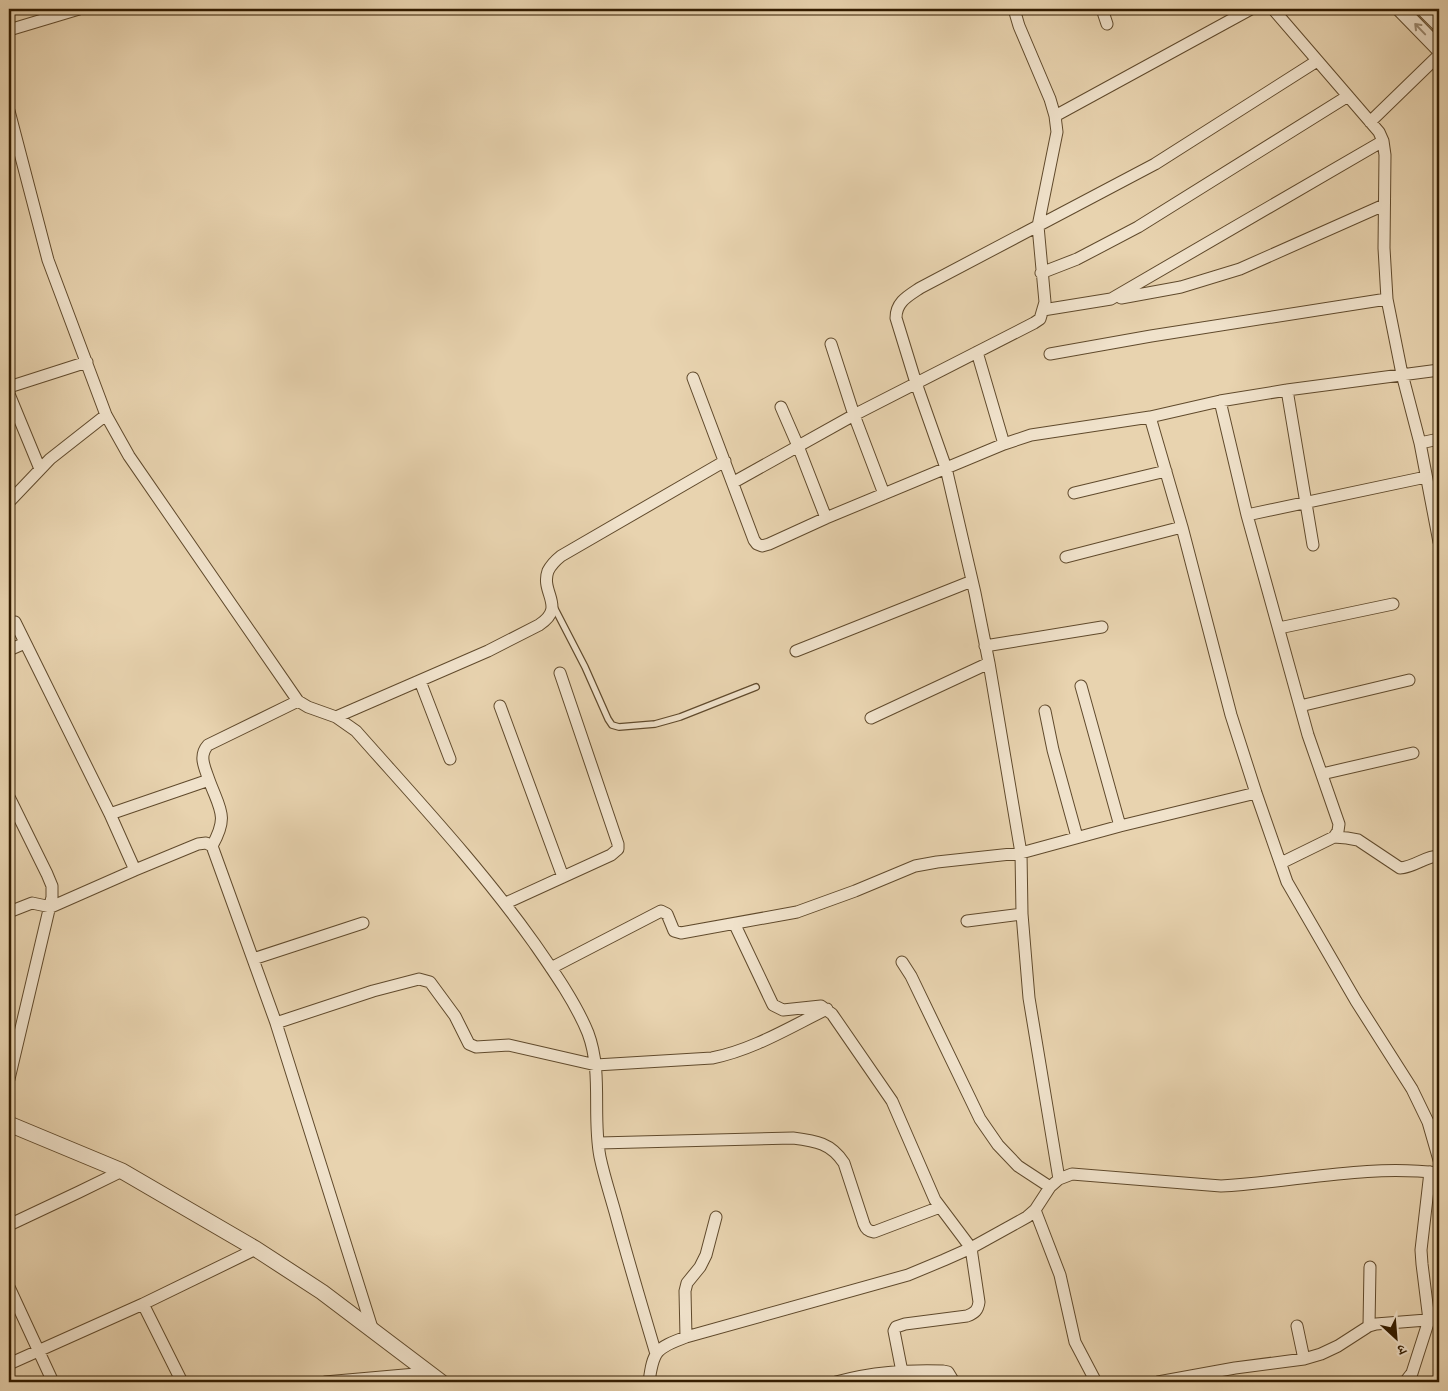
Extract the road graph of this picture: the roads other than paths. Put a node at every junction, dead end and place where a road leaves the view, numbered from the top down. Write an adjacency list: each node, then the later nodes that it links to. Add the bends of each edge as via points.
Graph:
1 (79, 9): 10 (street)
2 (1014, 9): 16 (street)
3 (1102, 9): 8 (street)
4 (1251, 9): 16 (street)
5 (1273, 9): 13 (street)
6 (1400, 9): 11 (street, one-way to 6)
7 (1424, 9): 9 (street)
8 (1107, 24)
9 (1439, 24)
10 (9, 30)
11 (1439, 49)
12 (1439, 55): 17 (street)
13 (1317, 61): 14 (street); 20 (street, via 1185,146)
14 (1348, 96): 17 (street); 21 (street, via 1138,227 1076,259)
15 (9, 112): 28 (street, via 44,247)
16 (1055, 116): 20 (street, via 1056,139)
17 (1370, 122): 18 (street)
18 (1383, 141): 19 (street); 22 (street)
19 (1384, 205): 22 (street, via 1240,269 1181,287); 23 (street)
20 (1038, 226): 21 (street); 32 (street, via 920,288 898,305 896,318)
21 (1041, 272): 24 (street)
22 (1111, 299): 24 (street)
23 (1387, 299): 27 (street); 30 (street)
24 (1043, 310): 26 (street, via 1040,319 1034,323)
25 (831, 344): 39 (street)
26 (977, 352): 32 (street); 43 (street)
27 (1050, 354)
28 (87, 362): 33 (street); 38 (street)
29 (1439, 370): 30 (street)
30 (1402, 374): 34 (street); 42 (street)
31 (693, 378): 45 (street)
32 (916, 383): 39 (street); 46 (street)
33 (9, 387)
34 (1287, 390): 36 (street); 53 (street)
35 (9, 394): 47 (street)
36 (1220, 401): 40 (street); 55 (street)
37 (781, 407): 44 (street)
38 (106, 415): 47 (street); 77 (street, via 129,456)
39 (854, 415): 44 (street); 52 (street)
40 (1150, 417): 43 (street, via 1031,435); 48 (street)
41 (1439, 439): 42 (street)
42 (1420, 443): 49 (street)
43 (1004, 444): 46 (street)
44 (798, 446): 50 (street); 56 (street)
45 (725, 461): 50 (street); 62 (street, via 561,556 548,571)
46 (946, 468): 52 (street); 61 (street)
47 (40, 469): 54 (street)
48 (1166, 471): 51 (street); 57 (street)
49 (1426, 477): 53 (street); 58 (street)
50 (734, 482): 56 (street, via 757,544 762,546)
51 (1074, 493)
52 (884, 494): 56 (street)
53 (1307, 501): 55 (street); 59 (street)
54 (9, 502)
55 (1247, 515): 66 (street)
56 (826, 518)
57 (1182, 527): 60 (street); 87 (street, via 1231,715)
58 (1439, 542)
59 (1313, 545)
60 (1066, 557)
61 (972, 581): 68 (street); 70 (street)
62 (552, 603): 74 (street, via 552,612 539,625); 76 (lane, via 612,725 655,724)
63 (1393, 604): 66 (street)
64 (14, 622): 67 (street)
65 (1102, 628): 68 (street)
66 (1279, 628): 79 (street)
67 (25, 642): 69 (street); 89 (street)
68 (986, 646): 71 (street)
69 (9, 650)
70 (796, 651)
71 (989, 663): 82 (street); 94 (street)
72 (560, 673): 98 (street, via 618,844 616,852)
73 (1409, 680): 79 (street)
74 (420, 681): 81 (street); 84 (street)
75 (1081, 686): 90 (street)
76 (756, 687)
77 (298, 701): 81 (street); 86 (street, via 208,745 202,757)
78 (500, 706): 98 (street)
79 (1300, 706): 85 (street)
80 (1045, 711): 91 (street)
81 (336, 717): 99 (street, via 356,731)
82 (871, 718)
83 (1413, 753): 85 (street)
84 (450, 759)
85 (1322, 774): 92 (street, via 1339,824)
86 (209, 780): 89 (street); 93 (street, via 223,820)
87 (1256, 794): 90 (street); 96 (street)
88 (9, 797): 100 (street, via 52,886)
89 (110, 814): 97 (street)
90 (1120, 826): 91 (street)
91 (1077, 837): 94 (street)
92 (1334, 837): 95 (street, via 1358,840 1400,868); 96 (street)
93 (212, 846): 97 (street, via 206,842 198,844); 106 (street)
94 (1021, 853): 102 (street); 105 (street, via 915,866 797,912)
95 (1439, 856)
96 (1281, 863): 115 (street, via 1287,882 1305,914 1412,1089 1428,1122)
97 (135, 870): 100 (street)
98 (564, 877): 99 (street)
99 (506, 903): 108 (street)
100 (51, 907): 101 (street, via 32,902); 112 (street)
101 (9, 912)
102 (1022, 914): 103 (street); 118 (street, via 1029,998)
103 (967, 921)
104 (363, 923): 106 (street)
105 (735, 924): 108 (street, via 678,933 667,914 661,911); 109 (street, via 773,1005 783,1010 815,1006)
106 (254, 959): 110 (street)
107 (902, 962): 119 (street, via 980,1119 1018,1166)
108 (551, 968): 111 (street, via 583,1021)
109 (827, 1009): 111 (street, via 730,1054 712,1058); 120 (street, via 892,1101)
110 (276, 1023): 111 (street, via 419,979 430,982 455,1016 469,1044 476,1047 509,1045); 132 (street)
111 (596, 1065): 114 (street)
112 (9, 1079)
113 (9, 1124): 116 (street)
114 (599, 1143): 120 (street, via 793,1138 814,1141 839,1154 864,1224 870,1232); 135 (street, via 625,1250)
115 (1439, 1160)
116 (122, 1171): 123 (street); 125 (street)
117 (1434, 1173): 118 (street, via 1364,1171 1222,1186 1072,1174); 129 (street, via 1421,1250)
118 (1059, 1179): 119 (street)
119 (1050, 1187): 121 (street)
120 (940, 1207): 124 (street)
121 (1035, 1210): 124 (street); 148 (street, via 1060,1275 1075,1342)
122 (716, 1217): 133 (street, via 706,1255 685,1291)
123 (9, 1224)
124 (971, 1248): 133 (street, via 908,1274); 138 (street, via 978,1308 974,1314 966,1316 896,1327 894,1331)
125 (256, 1249): 128 (street); 132 (street)
126 (1370, 1267): 131 (street)
127 (9, 1287): 134 (street)
128 (143, 1304): 134 (street); 141 (street)
129 (1434, 1319): 131 (street); 150 (street, via 1412,1373)
130 (1297, 1326): 136 (street)
131 (1369, 1326): 136 (street, via 1338,1346)
132 (372, 1328): 139 (street)
133 (686, 1337): 135 (street, via 668,1344)
134 (38, 1350): 137 (street); 140 (street)
135 (656, 1354): 144 (street)
136 (1304, 1359): 149 (street)
137 (9, 1364)
138 (902, 1370): 145 (street); 146 (street); 147 (street, via 943,1370)
139 (427, 1373): 142 (street); 143 (street)
140 (53, 1382)
141 (182, 1382)
142 (325, 1382)
143 (441, 1382)
144 (649, 1382)
145 (836, 1382)
146 (904, 1382)
147 (954, 1382)
148 (1096, 1382)
149 (1158, 1382)
150 (1405, 1382)

